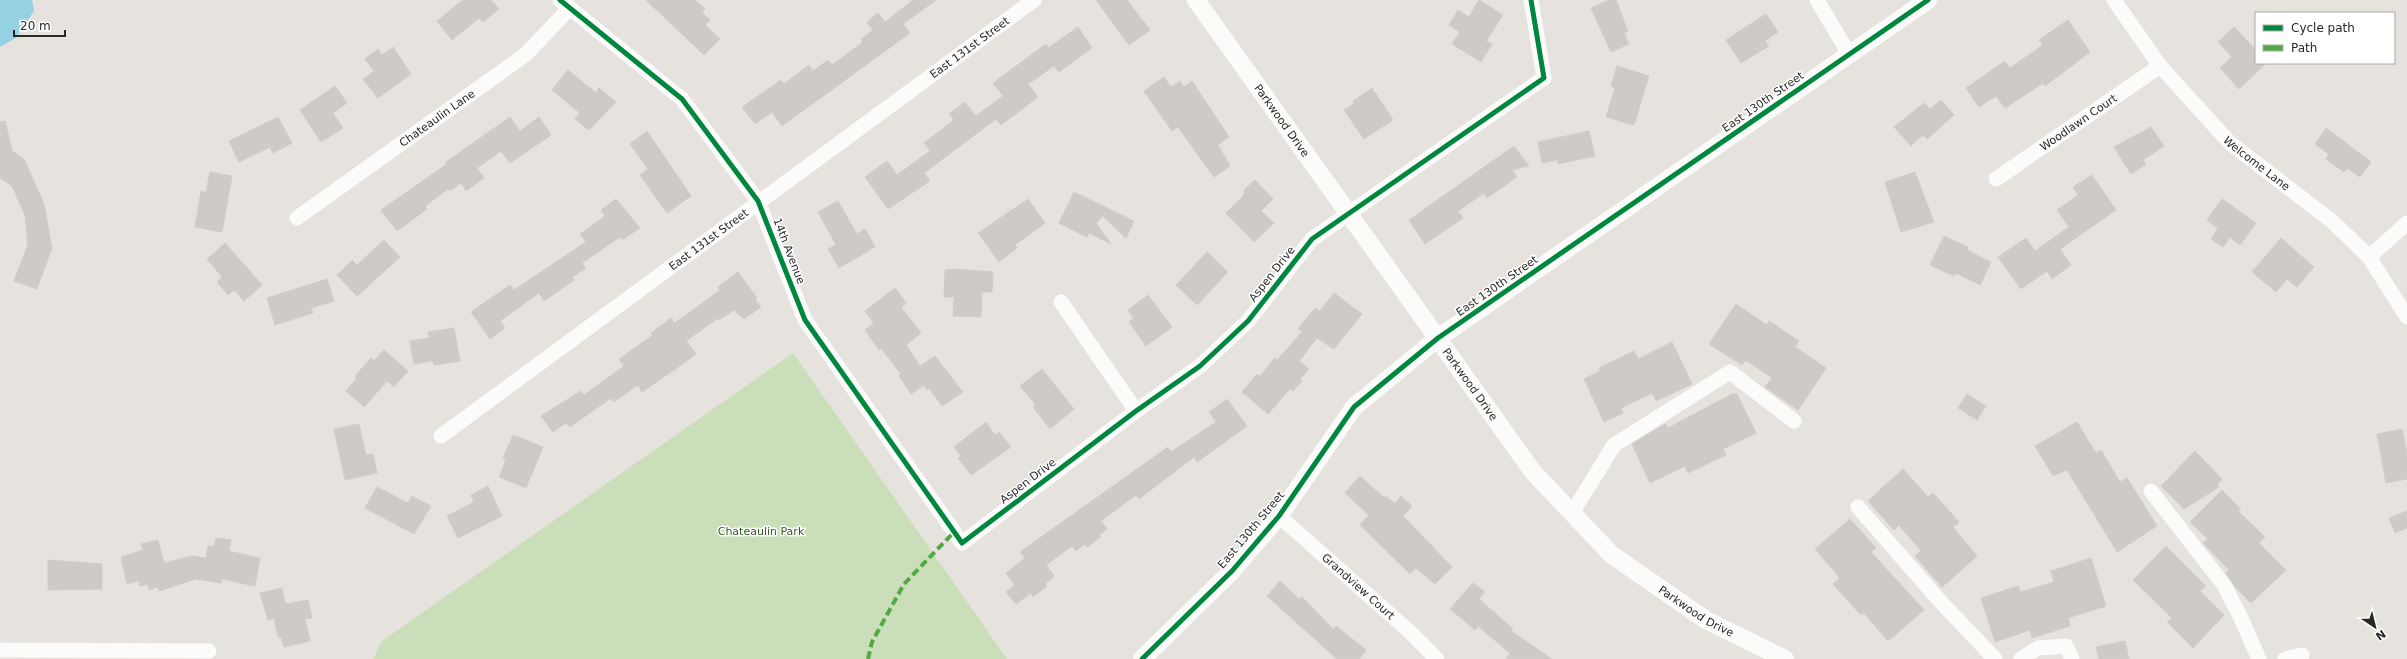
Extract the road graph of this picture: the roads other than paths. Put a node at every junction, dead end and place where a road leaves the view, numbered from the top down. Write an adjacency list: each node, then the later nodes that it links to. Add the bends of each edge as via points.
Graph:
1 (1034, 0): 11 (street, East 131st Street)
2 (1196, 0): 12 (street, Parkwood Drive)
3 (1531, 0): 12 (street, Aspen Drive, via 1544,78)
4 (1817, 0): 8 (street)
5 (1928, 0): 8 (street, East 130th Street)
6 (2114, 0): 9 (street, Welcome Lane)
7 (565, 5): 11 (street, 14th Avenue, via 682,99); 13 (street, Chateaulin Lane, via 525,55)
8 (1849, 54): 18 (street, East 130th Street)
9 (2160, 66): 10 (street, Woodlawn Court); 15 (street, Welcome Lane, via 2230,143 2332,222)
10 (1996, 179)
11 (758, 201): 21 (street, East 131st Street); 26 (street, 14th Avenue, via 805,320)
12 (1348, 211): 18 (street, Parkwood Drive); 19 (street, Aspen Drive, via 1312,239 1248,320 1200,366)
13 (297, 218)
14 (2407, 224): 15 (street)
15 (2369, 257): 17 (street, Welcome Lane)
16 (1061, 302): 19 (street)
17 (2407, 317)
18 (1438, 338): 24 (street, Parkwood Drive, via 1533,472); 25 (street, East 130th Street, via 1350,411)
19 (1136, 411): 26 (street, Aspen Drive)
20 (1794, 421): 24 (street, via 1730,372 1614,445)
21 (441, 436)
22 (2151, 491): 36 (street, via 2224,585 2242,618)
23 (1858, 507): 33 (street, via 1938,600)
24 (1572, 513): 32 (street, Parkwood Drive, via 1612,555 1706,620)
25 (1279, 516): 30 (street, East 130th Street, via 1232,571); 31 (street, Grandview Court)
26 (962, 543)
27 (0, 650): 28 (street)
28 (209, 651)
29 (2302, 655): 37 (street)
30 (1142, 659)
31 (1437, 659)
32 (1785, 659)
33 (1995, 659)
34 (2021, 659): 35 (street, via 2038,648 2066,646)
35 (2072, 659)
36 (2259, 659)
37 (2285, 659)

